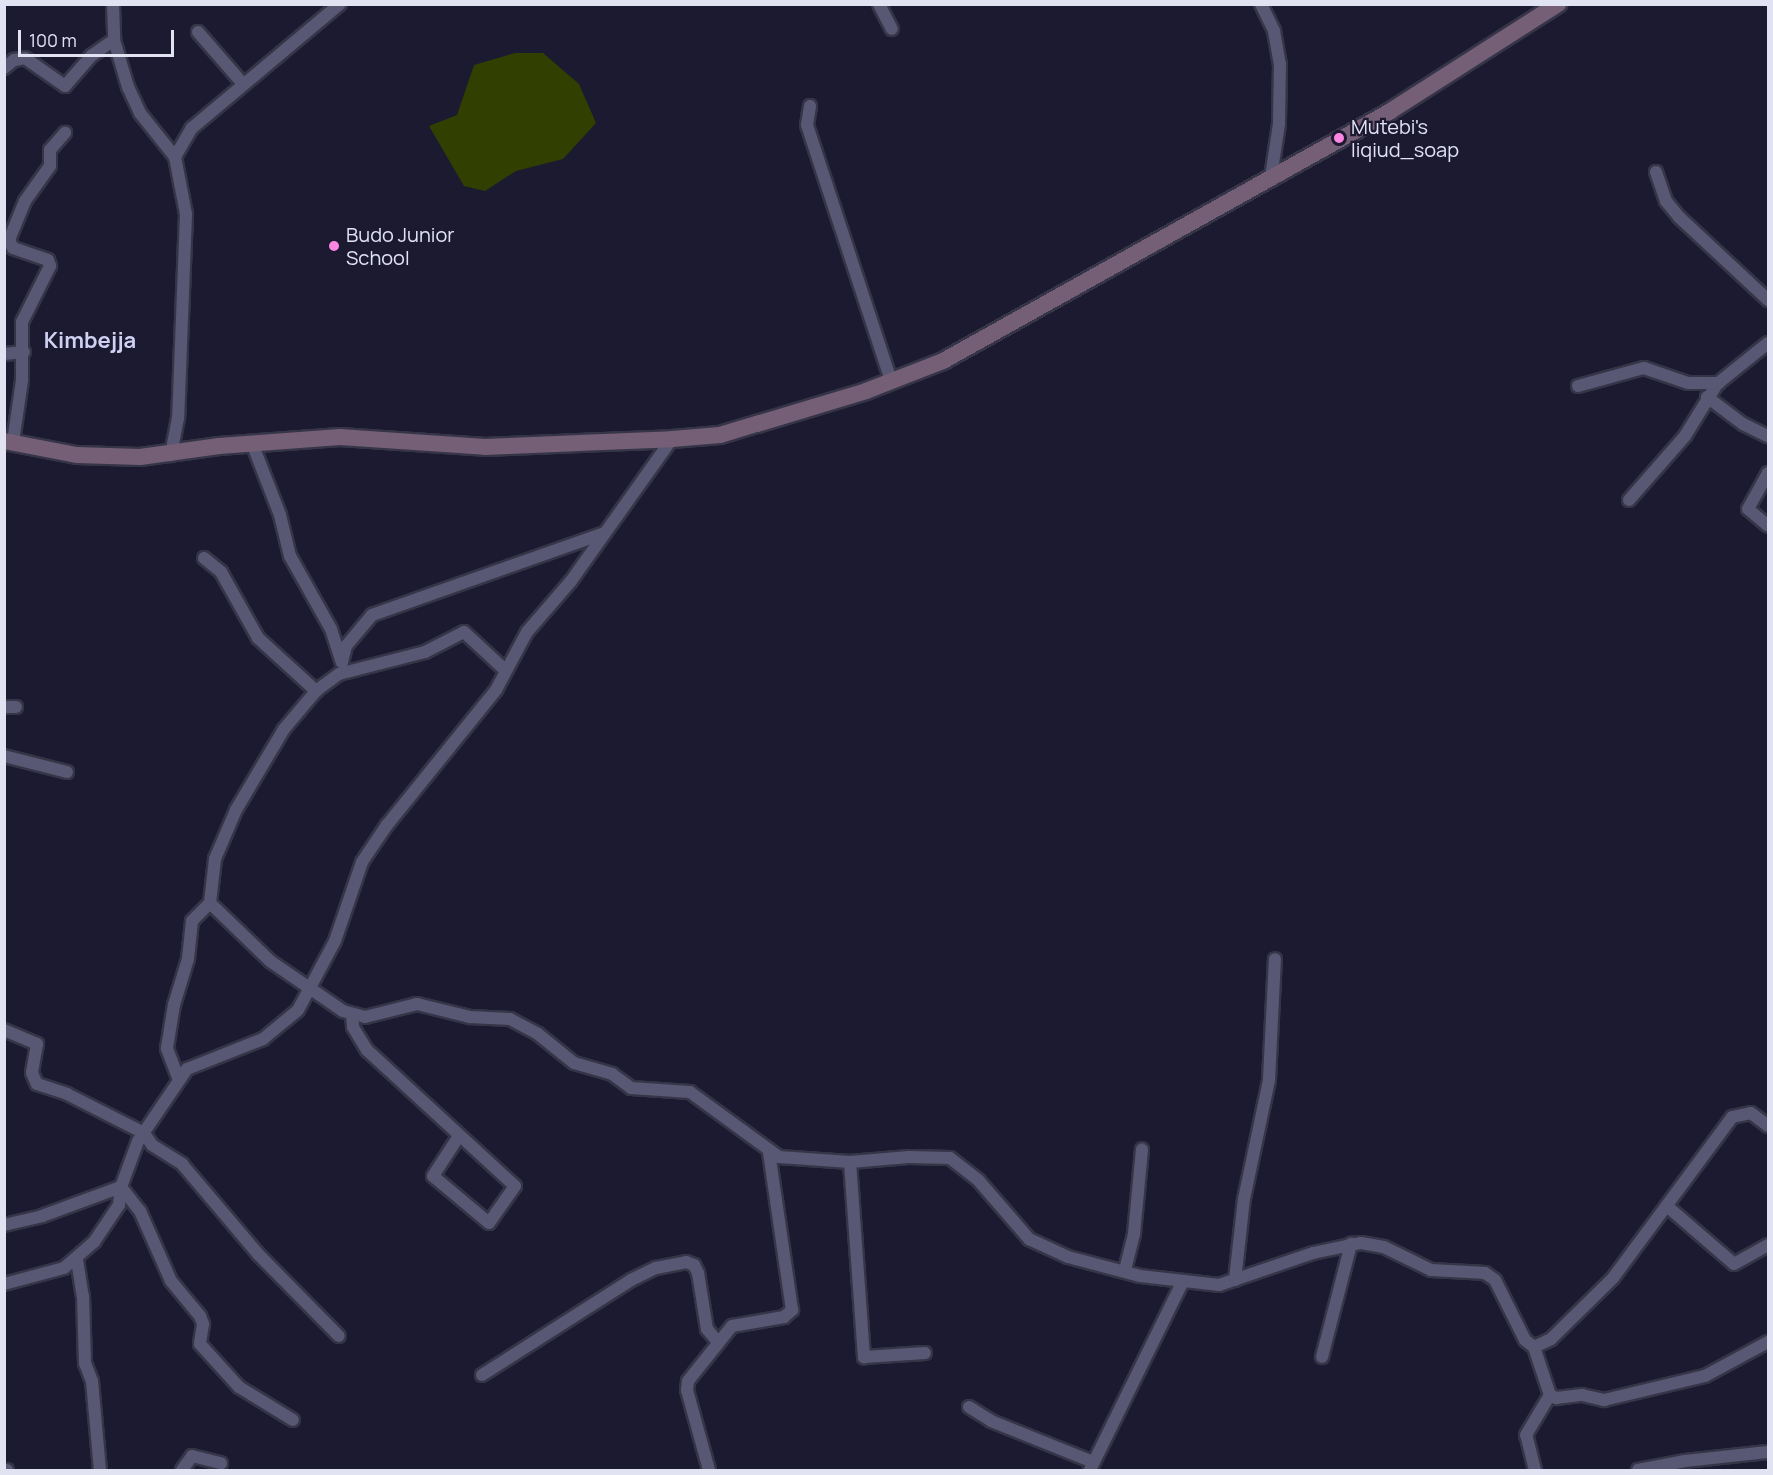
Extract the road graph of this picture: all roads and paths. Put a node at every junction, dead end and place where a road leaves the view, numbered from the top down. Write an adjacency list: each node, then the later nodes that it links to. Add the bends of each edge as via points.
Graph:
1 (113, 4): 8 (street)
2 (340, 4): 10 (street)
3 (879, 4): 6 (street)
4 (1261, 4): 15 (street, via 1274,31 1280,64 1279,124)
5 (1558, 4): 15 (street, via 1476,60)
6 (892, 28)
7 (198, 32): 10 (street)
8 (114, 40): 9 (street, via 91,56 65,86 20,58); 13 (street, via 136,106)
9 (4, 68)
10 (243, 84): 13 (street, via 192,129)
11 (810, 106): 20 (street, via 807,125)
12 (65, 133): 18 (street, via 50,150 50,166 25,201 9,240 13,248 48,260 50,266 22,322)
13 (175, 157): 28 (street, via 186,214 178,418)
14 (1656, 172): 16 (street, via 1666,201 1679,217)
15 (1271, 177): 20 (street, via 943,361)
16 (1768, 300)
17 (1768, 343): 21 (street)
18 (24, 352): 19 (street); 26 (street)
19 (4, 354)
20 (891, 381): 25 (street, via 720,435)
21 (1719, 382): 22 (street, via 1688,383 1644,368); 23 (street)
22 (1578, 386)
23 (1707, 397): 24 (street, via 1743,424); 30 (street, via 1685,436)
24 (1768, 436)
25 (672, 440): 27 (street, via 485,447 340,437); 32 (street)
26 (9, 441): 28 (street, via 77,455)
27 (252, 443): 28 (street); 34 (street, via 280,515 290,556 331,629)
28 (171, 455)
29 (1768, 473): 31 (street, via 1748,509)
30 (1629, 500)
31 (1768, 525)
32 (602, 534): 34 (street, via 372,615 346,646); 35 (street, via 571,581 527,632)
33 (204, 558): 36 (street, via 221,572 258,638)
34 (344, 667): 35 (street, via 425,651 464,632); 36 (street)
35 (505, 670): 41 (street, via 496,690 387,825 362,862 335,941)
36 (316, 691): 39 (street, via 269,750 236,810 215,859)
37 (4, 756): 38 (street)
38 (67, 772)
39 (210, 903): 41 (street, via 270,961); 44 (street, via 192,921 188,959 174,1005 167,1048)
40 (1275, 958): 58 (street, via 1269,1080 1244,1199)
41 (311, 990): 42 (street); 44 (street, via 298,1010 275,1031 198,1061)
42 (352, 1015): 47 (street, via 353,1027 367,1050); 49 (street, via 365,1017 417,1004 470,1017 510,1019 538,1034 574,1063 612,1074 631,1088 690,1092 743,1128)
43 (4, 1030): 46 (street, via 37,1044 32,1074 37,1084 67,1094)
44 (178, 1080): 46 (street)
45 (1768, 1126): 52 (street, via 1751,1113 1732,1117)
46 (144, 1133): 51 (street); 61 (street, via 152,1145 182,1164 258,1254)
47 (459, 1136): 47 (street, via 515,1186 489,1223 433,1176)
48 (1142, 1149): 57 (street, via 1134,1234)
49 (769, 1152): 50 (street, via 791,1159); 62 (street, via 792,1310 784,1317 732,1326)
50 (850, 1162): 57 (street, via 909,1156 950,1158 980,1181 1029,1239 1068,1257); 65 (street, via 864,1357)
51 (120, 1187): 53 (street, via 42,1216); 56 (street, via 114,1218); 70 (street, via 140,1211 162,1254 166,1274 200,1316 200,1344 239,1387)
52 (1668, 1207): 55 (street, via 1734,1264); 64 (street, via 1590,1302 1544,1344)
53 (4, 1225)
54 (1351, 1244): 58 (street); 64 (street, via 1378,1245 1431,1270 1489,1275 1503,1292 1525,1340); 66 (street)
55 (1768, 1245)
56 (78, 1260): 60 (street, via 45,1276); 74 (street, via 85,1363 92,1381)
57 (1125, 1270): 59 (street)
58 (1235, 1280): 59 (street, via 1210,1286)
59 (1182, 1283): 73 (street)
60 (4, 1284)
61 (339, 1336)
62 (718, 1342): 67 (street, via 707,1329 698,1273 694,1265 686,1262 656,1268 624,1284); 76 (street, via 711,1356 693,1372 687,1390)
63 (1768, 1342): 68 (street, via 1728,1365 1683,1382 1604,1400)
64 (1534, 1347): 68 (street)
65 (925, 1353)
66 (1322, 1357)
67 (482, 1375)
68 (1550, 1395): 77 (street, via 1526,1435)
69 (969, 1407): 73 (street, via 991,1421)
70 (293, 1420)
71 (1768, 1452): 78 (street)
72 (221, 1463): 75 (street, via 192,1456)
73 (1092, 1466)
74 (100, 1470)
75 (182, 1470)
76 (709, 1470)
77 (1535, 1470)
78 (1638, 1470)

